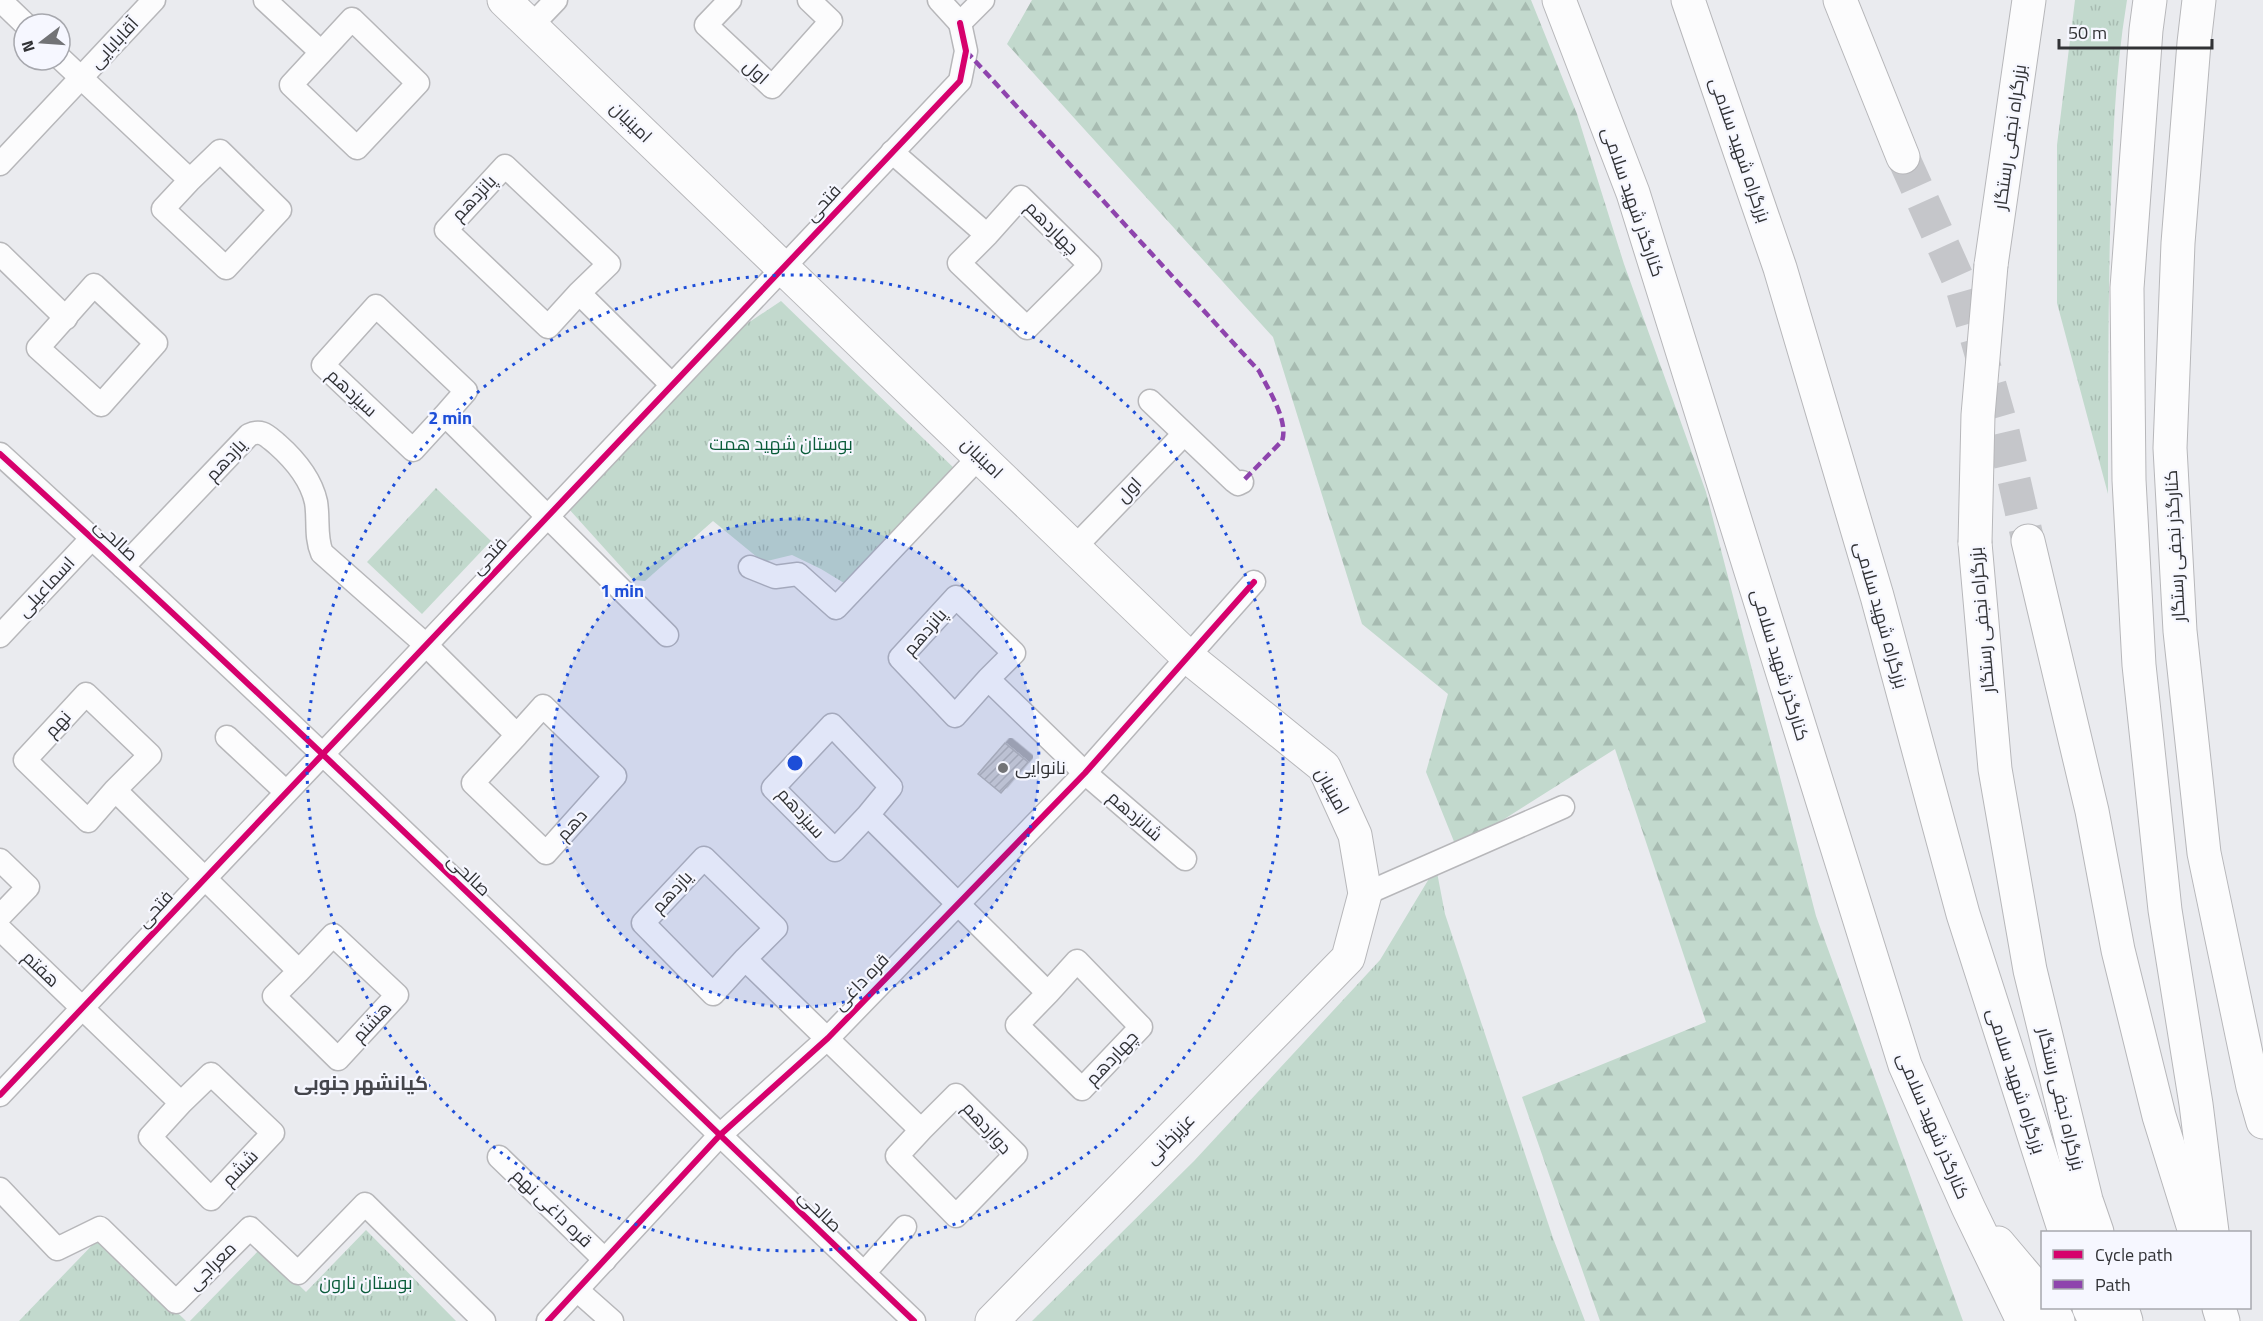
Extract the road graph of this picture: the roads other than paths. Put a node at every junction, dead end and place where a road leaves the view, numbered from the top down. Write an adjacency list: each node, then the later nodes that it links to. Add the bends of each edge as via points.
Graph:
1 (0, 0): 16 (street)
2 (154, 0): 21 (street, آقابابایی)
3 (265, 0): 19 (street)
4 (504, 0): 18 (main road, امینیان)
5 (556, 0): 18 (street)
6 (730, 0): 7 (street, اول, via 706,25 772,87 831,21)
7 (809, 0)
8 (939, 0): 17 (street)
9 (984, 0): 17 (street)
10 (1559, 0): 78 (main road, کنارگذر شهید سلامی, via 1634,193 1905,1065)
11 (1688, 0): 80 (main road, بزرگراه شهید سلامی, via 1780,268 1877,596 1963,914)
12 (1840, 0): 23 (main road)
13 (2029, 0): 81 (main road, بزرگراه نجفی رستگار, bridge, via 1991,265 1978,415 1975,543 1995,769 2030,970)
14 (2150, 0): 83 (main road, via 2127,288 2134,584 2165,910)
15 (2199, 0): 73 (main road, کنارگذر نجفی رستگار, via 2178,243 2170,448 2180,631 2204,853)
16 (12, 12)
17 (960, 23): 22 (street, فتحی, via 966,51 960,81)
18 (531, 26): 28 (main road, امینیان)
19 (321, 52): 19 (street, via 352,19 418,83 357,148 291,85)
20 (72, 69): 21 (street)
21 (81, 78): 24 (street, آقابابایی); 25 (street)
22 (892, 152): 26 (street); 28 (street, فتحی)
23 (1903, 157)
24 (0, 164)
25 (190, 180): 25 (street, via 220,151 280,210 226,268 163,209)
26 (987, 235): 26 (street, چهاردهم, via 959,263 1027,328 1090,265 1021,197)
27 (0, 254): 30 (street)
28 (783, 267): 31 (street, فتحی); 36 (main road, امینیان)
29 (579, 293): 29 (street, پانزدهم, via 548,327 446,230 505,166 609,264); 31 (street)
30 (66, 318): 30 (street, via 94,285 156,343 101,405 38,348)
31 (672, 385): 38 (street, فتحی)
32 (1150, 401): 34 (street)
33 (446, 416): 33 (street, سیزدهم, via 413,450 323,365 376,306 466,391); 38 (street)
34 (1184, 434): 37 (street, via 1234,481); 41 (street, اول)
35 (0, 454): 39 (street, صالحی)
36 (980, 456): 41 (main road, امینیان); 43 (street, via 836,608 798,573 775,577)
37 (1242, 482)
38 (547, 517): 45 (street); 47 (street, فتحی)
39 (92, 538): 42 (street, صالحی); 46 (street, اسماعیلی)
40 (2028, 541): 82 (main road, via 2092,811 2118,950 2159,1116)
41 (1075, 547): 48 (main road, امینیان)
42 (123, 567): 47 (street, یازدهم, via 249,435 265,433 289,454 308,480 316,502 322,553); 52 (street, صالحی)
43 (750, 567)
44 (1254, 582): 48 (street, قره داغی)
45 (668, 634)
46 (0, 636)
47 (426, 645): 50 (street); 52 (street, فتحی)
48 (1188, 657): 53 (street, قره داغی); 61 (main road, امینیان, via 1324,767 1355,835)
49 (988, 678): 49 (street, پانزدهم, via 955,716 900,658 956,597 1014,653); 53 (street)
50 (517, 735): 50 (street, دهم, via 473,783 546,854 615,776 543,706)
51 (227, 737): 55 (street)
52 (322, 755): 55 (street, فتحی); 75 (street, صالحی)
53 (1085, 772): 58 (street, شانزدهم); 62 (street, قره داغی)
54 (115, 790): 54 (street, نهم, via 88,821 25,760 86,694 150,755); 60 (street)
55 (286, 792): 60 (street, فتحی)
56 (1563, 807): 61 (street)
57 (868, 815): 57 (street, سیزدهم, via 835,850 773,788 832,724 891,787); 62 (street)
58 (1185, 859)
59 (0, 860): 63 (street, via 28,887)
60 (205, 878): 67 (street); 69 (street, فتحی)
61 (1365, 894): 65 (main road, امینیان)
62 (957, 903): 68 (street); 70 (street, قره داغی)
63 (0, 916)
64 (0, 929): 69 (street, هفتم)
65 (1348, 958): 92 (main road, عزیزخانی)
66 (745, 959): 66 (street, یازدهم, via 713,994 642,923 704,858 776,928); 70 (street)
67 (299, 971): 67 (street, هشتم, via 274,996 338,1059 397,995 333,935)
68 (1048, 993): 68 (street, چهاردهم, via 1077,961 1141,1027 1082,1089 1017,1025)
69 (82, 1008): 71 (street, فتحی); 72 (street)
70 (828, 1038): 74 (street); 75 (street, قره داغی)
71 (0, 1095)
72 (181, 1102): 72 (street, ششم, via 150,1137 211,1198 273,1133 211,1074)
73 (2263, 1122)
74 (921, 1130): 74 (street, دوازدهم, via 956,1095 1016,1154 956,1216 897,1156)
75 (720, 1135): 84 (street, قره داغی); 85 (street, صالحی)
76 (499, 1157): 84 (street, قره داغی نهم)
77 (0, 1190): 88 (street, معراجی, via 57,1249 100,1228 176,1302 250,1228 298,1273 365,1204)
78 (1968, 1207): 87 (main road); 93 (main road, کنارگذر شهید سلامی)
79 (905, 1227): 85 (street)
80 (2064, 1231)
81 (2096, 1231)
82 (2194, 1231)
83 (2212, 1231)
84 (605, 1260): 86 (street, قره داغی)
85 (864, 1273): 91 (street, صالحی)
86 (577, 1290): 89 (street, قره داغی); 90 (street)
87 (2041, 1293)
88 (484, 1321)
89 (548, 1321)
90 (612, 1321)
91 (914, 1321)
92 (992, 1321)
93 (2023, 1321)

